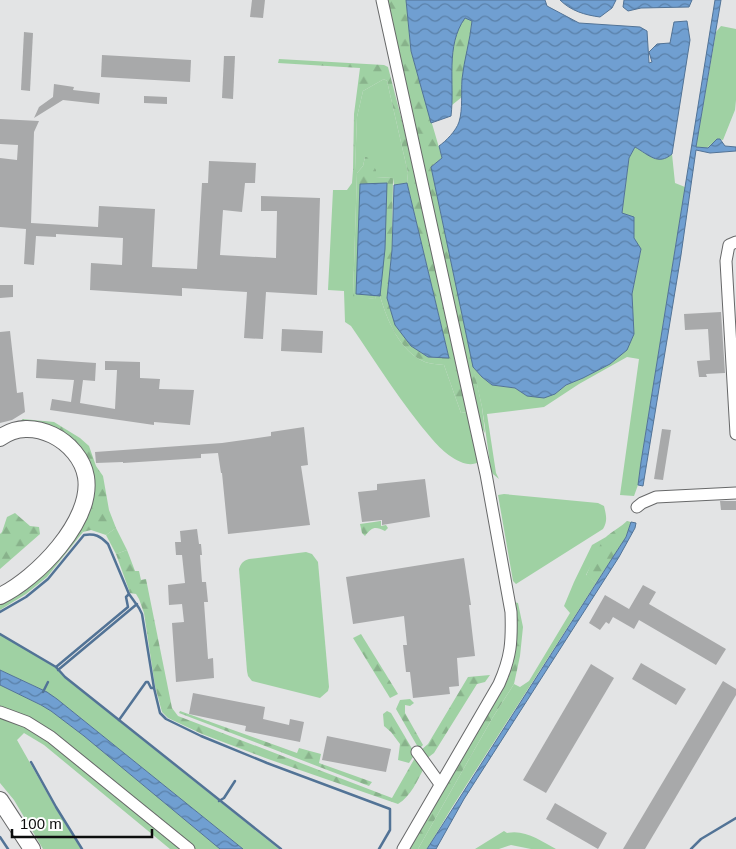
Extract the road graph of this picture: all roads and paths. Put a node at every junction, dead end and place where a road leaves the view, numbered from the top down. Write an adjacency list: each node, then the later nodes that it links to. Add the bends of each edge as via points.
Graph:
1 (382, 0): 10 (street, via 486,474 511,612 508,665)
2 (736, 242): 3 (street, via 729,245 726,261)
3 (736, 434)
4 (0, 438): 7 (highway, via 20,429 44,431 55,436 74,452 83,466 86,479 84,498 71,530 40,569)
5 (736, 493): 6 (street, via 656,498)
6 (638, 508)
7 (0, 596)
8 (0, 712): 15 (street, via 27,722 51,737)
9 (417, 752): 10 (street)
10 (440, 784): 16 (street)
11 (0, 800): 14 (highway)
12 (0, 817): 13 (highway)
13 (20, 849)
14 (32, 849)
15 (189, 849)
16 (403, 849)

